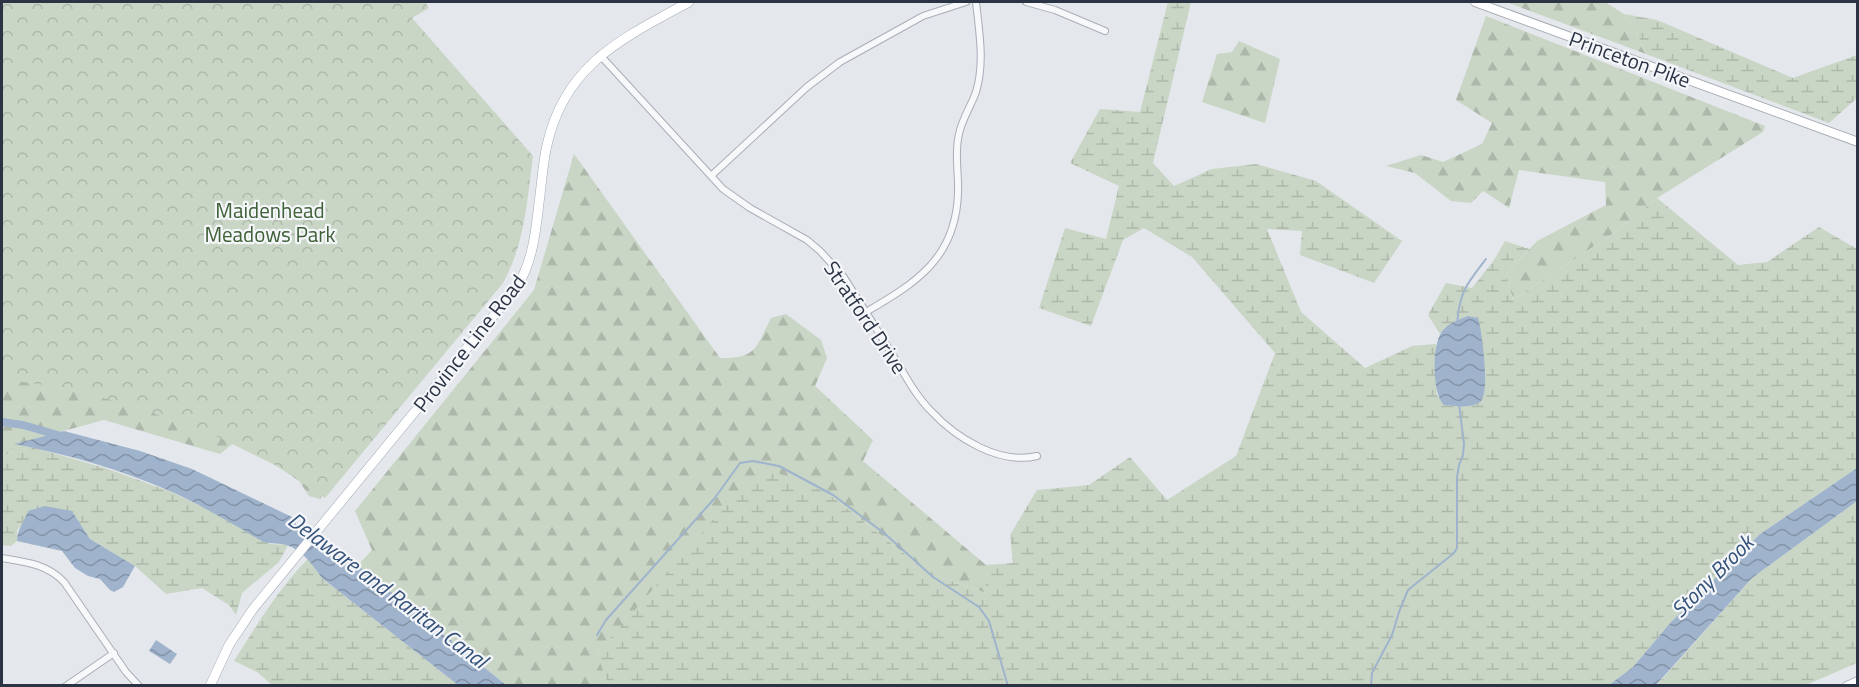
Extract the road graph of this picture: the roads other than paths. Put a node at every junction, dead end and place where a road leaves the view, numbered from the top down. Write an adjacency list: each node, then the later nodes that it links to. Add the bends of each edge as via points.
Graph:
1 (689, 2): 7 (main road, Province Line Road)
2 (966, 2): 9 (street, via 923,16 840,62 807,87)
3 (976, 2): 10 (street, via 981,65 976,92 958,135 958,195 953,224 941,251 922,275)
4 (1026, 2): 6 (street)
5 (1475, 2): 8 (main road, Princeton Pike)
6 (1105, 31)
7 (600, 56): 9 (street, Stratford Drive); 17 (main road, Province Line Road, via 565,98 551,130 525,275 242,624)
8 (1857, 142)
9 (711, 176): 10 (street, Stratford Drive, via 737,200 820,251 843,276)
10 (866, 312): 11 (street, Stratford Drive, via 920,398 942,423 994,452 1020,458)
11 (1037, 456)
12 (2, 558): 13 (street, via 40,565 58,575)
13 (114, 653): 15 (street); 16 (street)
14 (1857, 681): 18 (main road)
15 (66, 686)
16 (139, 686)
17 (210, 686)
18 (1847, 686)

